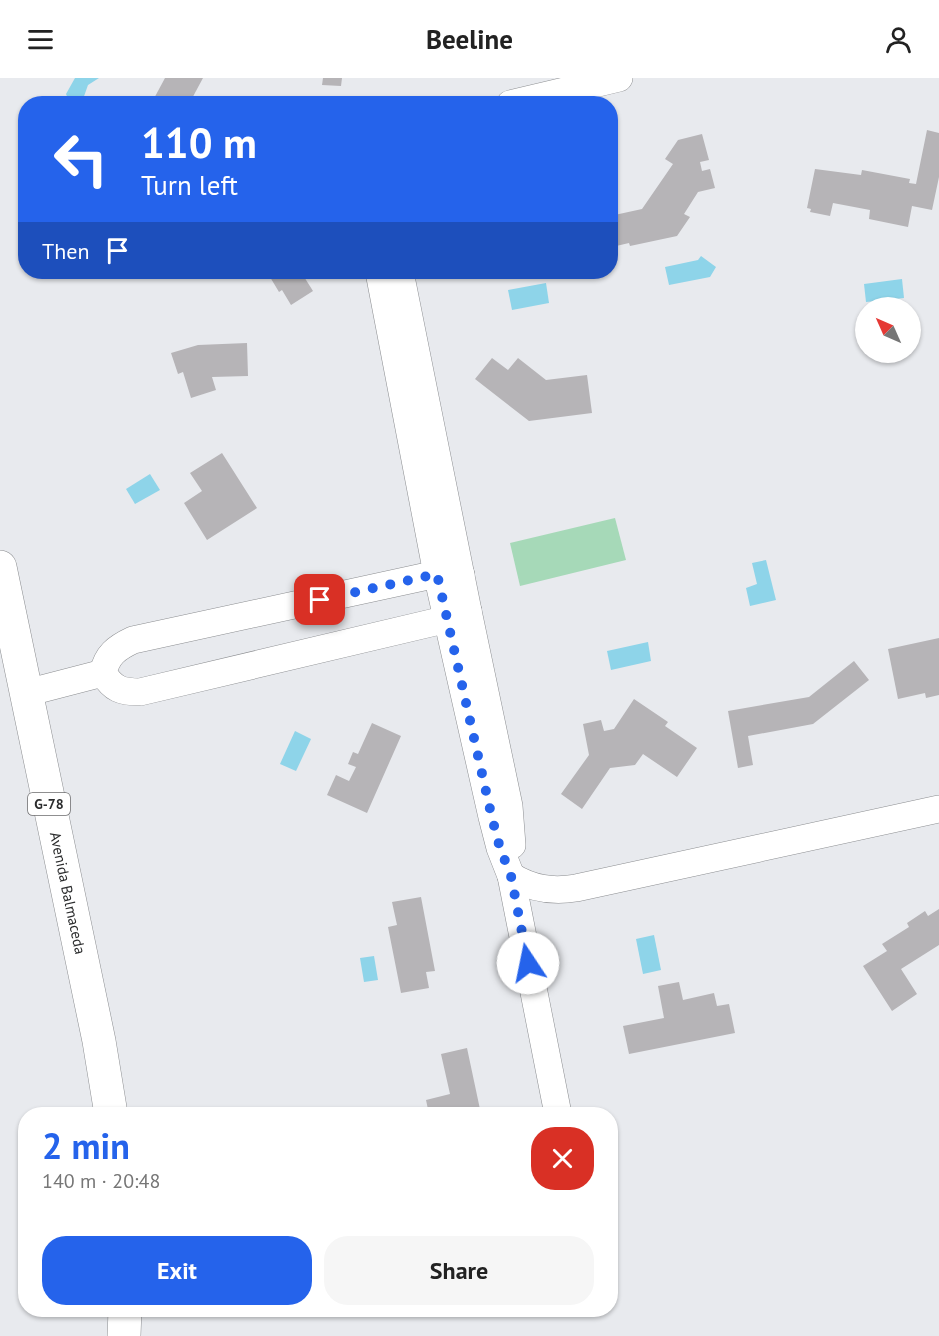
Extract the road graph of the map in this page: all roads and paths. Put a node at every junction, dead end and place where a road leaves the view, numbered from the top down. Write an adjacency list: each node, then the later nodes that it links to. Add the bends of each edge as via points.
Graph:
1 (619, 78): 2 (street)
2 (544, 96)
3 (381, 279): 5 (street)
4 (401, 279): 5 (street)
5 (412, 384): 7 (street)
6 (0, 567): 10 (main road, Avenida Balmaceda / G-78)
7 (449, 575): 8 (street); 9 (street, via 133,640 112,653)
8 (458, 615): 9 (street, via 140,692 117,690); 12 (street, via 491,767 500,848)
9 (103, 673): 10 (street)
10 (26, 693): 13 (main road, Avenida Balmaceda / G-78)
11 (939, 809): 12 (street, via 576,888 547,890)
12 (511, 876): 14 (street)
13 (110, 1107)
14 (557, 1107)
15 (125, 1317): 16 (main road)
16 (124, 1336)

